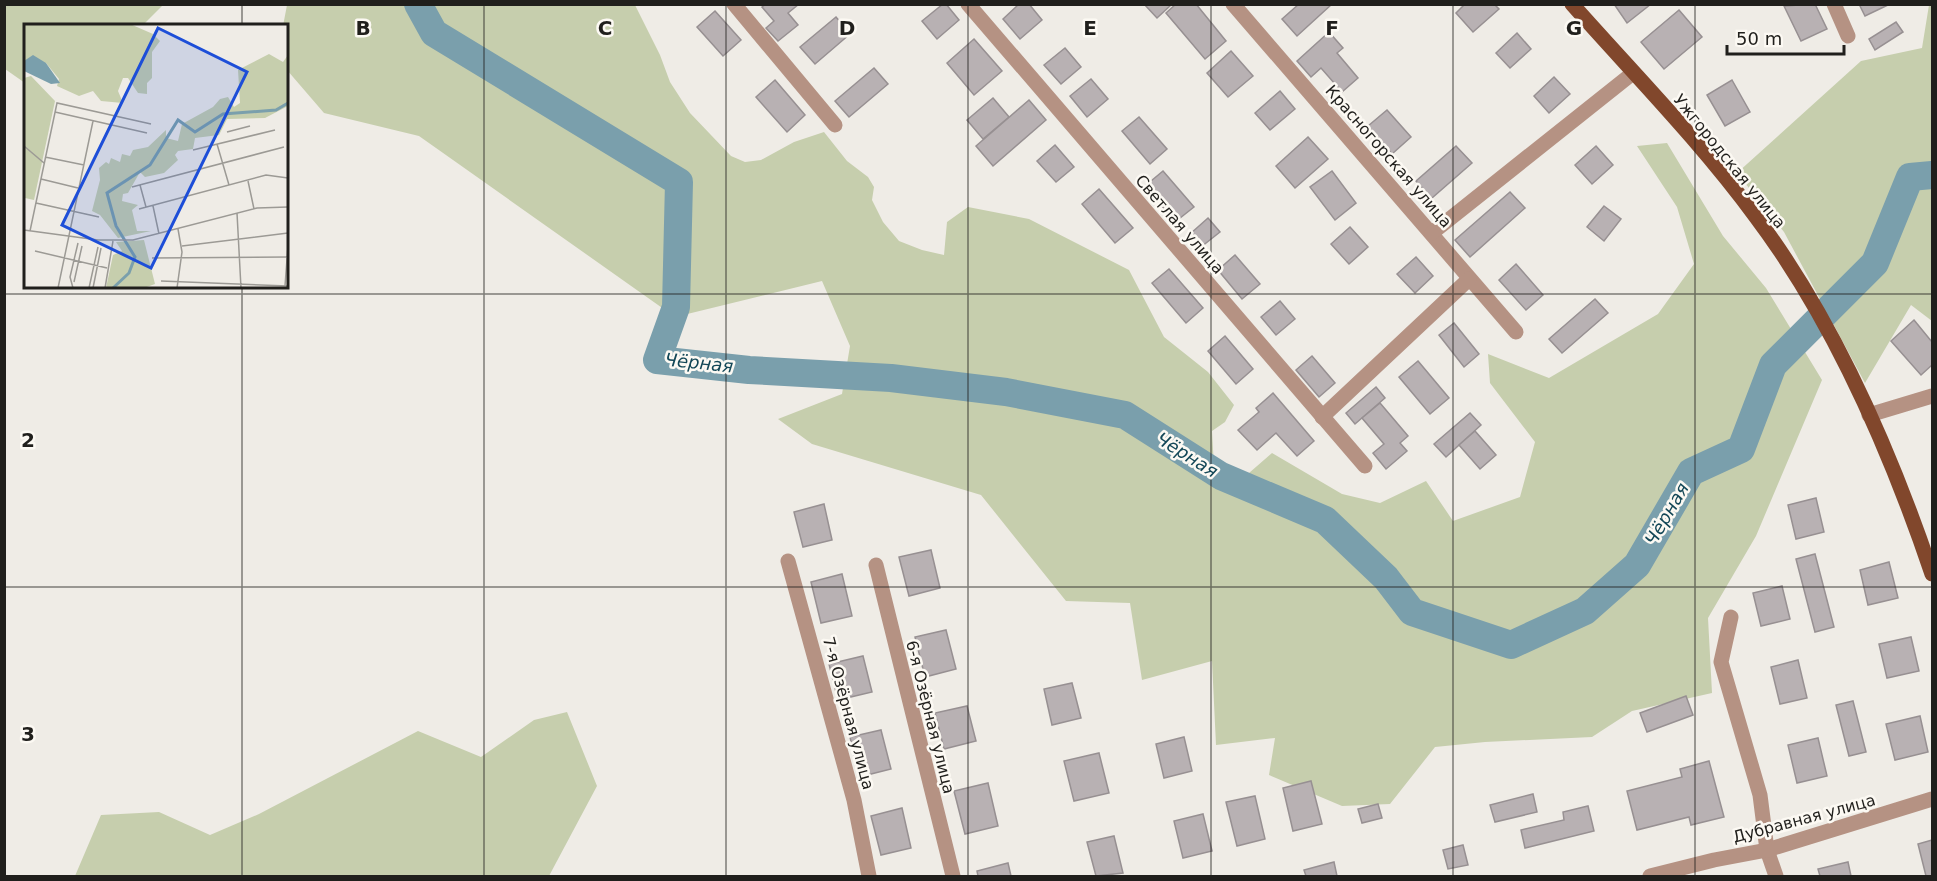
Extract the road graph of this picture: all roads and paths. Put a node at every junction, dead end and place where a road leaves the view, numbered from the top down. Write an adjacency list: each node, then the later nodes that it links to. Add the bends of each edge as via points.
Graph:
1 (734, 4): 8 (street)
2 (968, 4): 14 (street, Светлая улица)
3 (1233, 4): 9 (street, Красногорская улица)
4 (1572, 4): 7 (main road, Ужгородская улица)
5 (1834, 4): 6 (street)
6 (1848, 36)
7 (1633, 73): 9 (street); 13 (main road, Ужгородская улица, via 1756,216 1814,306)
8 (835, 125)
9 (1432, 233): 10 (street, Красногорская улица)
10 (1469, 279): 11 (street, Красногорская улица); 14 (street)
11 (1516, 332)
12 (1932, 396): 13 (street)
13 (1869, 415): 18 (main road, Ужгородская улица, via 1897,475)
14 (1322, 417): 15 (street, Светлая улица)
15 (1365, 466)
16 (788, 561): 22 (street, 7-я Озёрная улица, via 854,800)
17 (876, 565): 23 (street, 6-я Озёрная улица)
18 (1932, 574)
19 (1731, 616): 21 (street, via 1721,662 1760,795)
20 (1932, 799): 21 (street, Дубравная улица)
21 (1767, 850): 24 (street, Дубравная улица); 25 (street)
22 (869, 876)
23 (952, 876)
24 (1650, 876)
25 (1776, 876)

